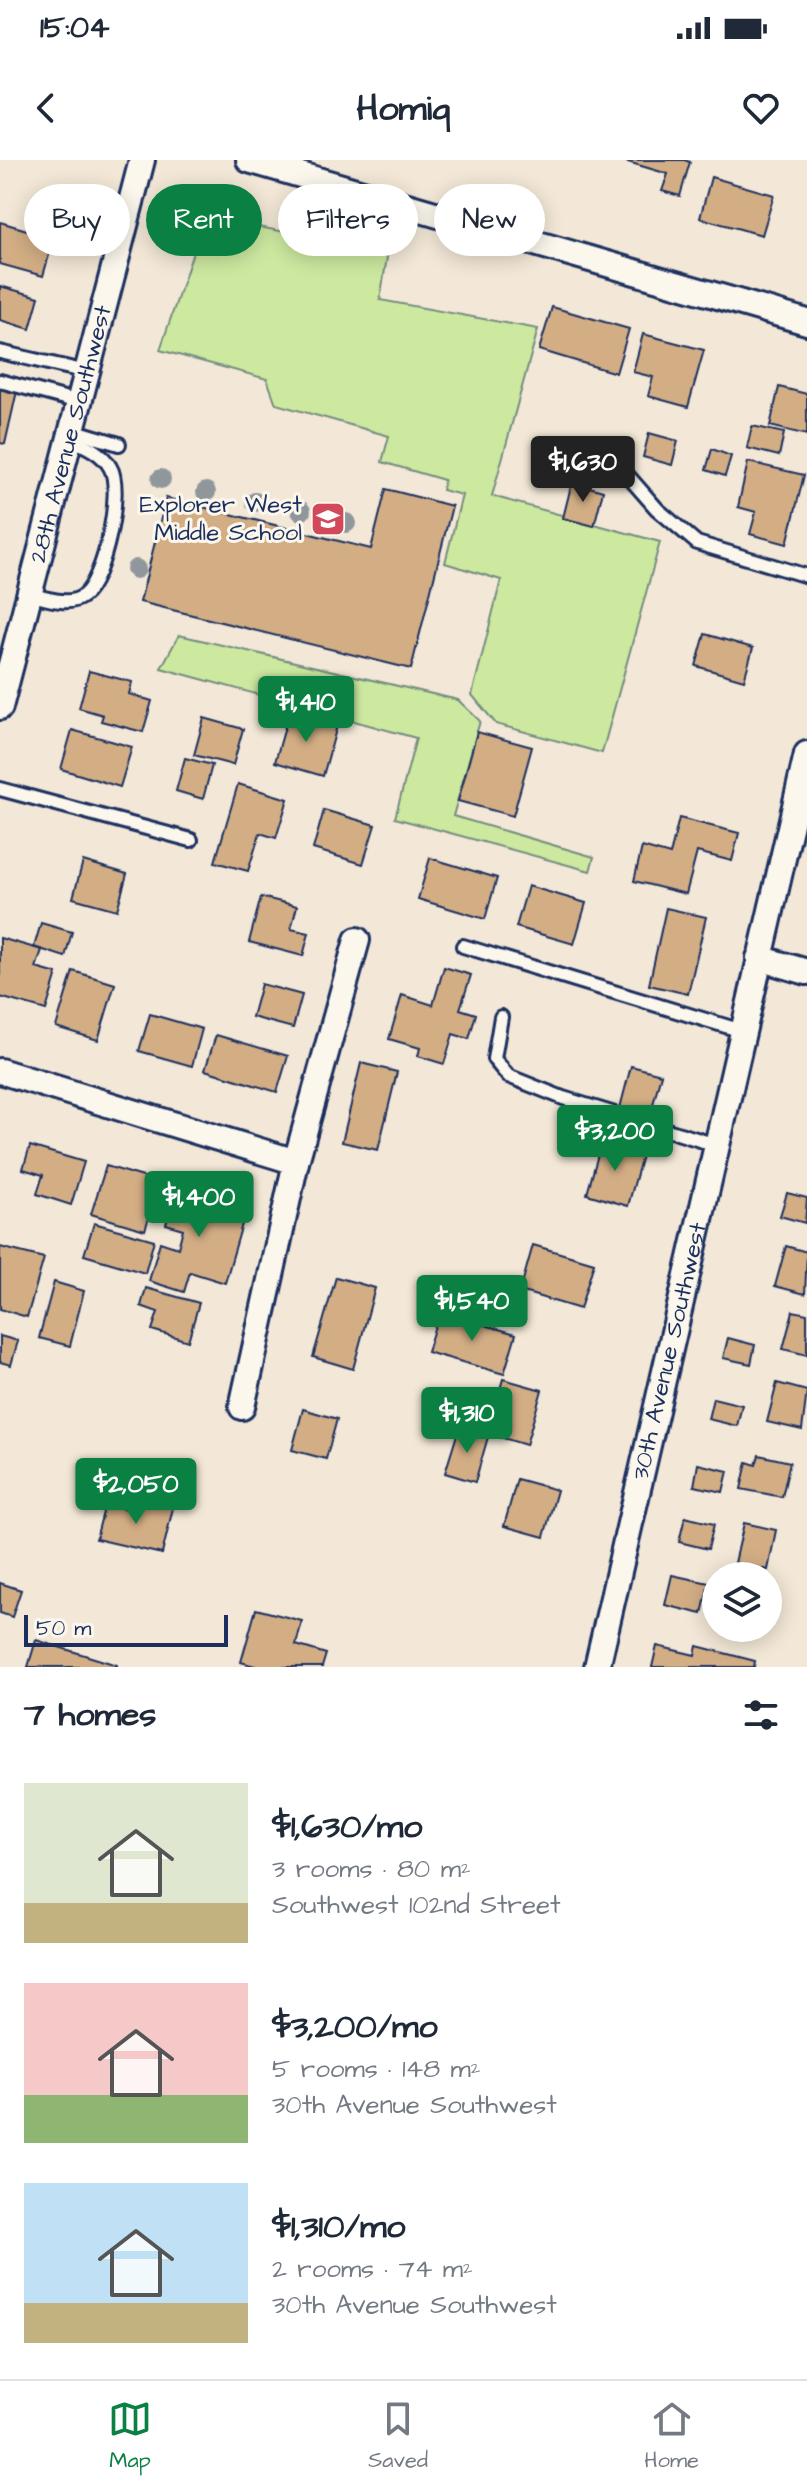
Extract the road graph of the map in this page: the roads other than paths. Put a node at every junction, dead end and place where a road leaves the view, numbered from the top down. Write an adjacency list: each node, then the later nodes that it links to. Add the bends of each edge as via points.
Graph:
1 (142, 160): 5 (street, 28th Avenue Southwest)
2 (249, 160): 3 (street)
3 (807, 322)
4 (0, 352): 5 (lane)
5 (87, 372): 7 (street, 28th Avenue Southwest)
6 (0, 381): 7 (lane)
7 (79, 402): 8 (street, 28th Avenue Southwest)
8 (71, 435): 9 (lane); 12 (street, 28th Avenue Southwest); 12 (lane, via 110,466 116,482 103,556 92,587 82,598 68,602)
9 (119, 444)
10 (628, 476): 11 (lane, via 697,543)
11 (807, 576)
12 (29, 594): 13 (street, 28th Avenue Southwest)
13 (0, 707)
14 (807, 754): 16 (street, 30th Avenue Southwest)
15 (0, 789): 17 (lane)
16 (802, 797): 20 (street, 30th Avenue Southwest)
17 (191, 840)
18 (357, 940): 26 (street)
19 (463, 946): 23 (lane)
20 (759, 958): 21 (street); 23 (street, 30th Avenue Southwest)
21 (807, 972)
22 (501, 1017): 25 (lane, via 494,1059 508,1076)
23 (742, 1031): 25 (street, 30th Avenue Southwest)
24 (0, 1071): 26 (street)
25 (716, 1145): 28 (street, 30th Avenue Southwest)
26 (296, 1162): 27 (street)
27 (242, 1407)
28 (597, 1667)

